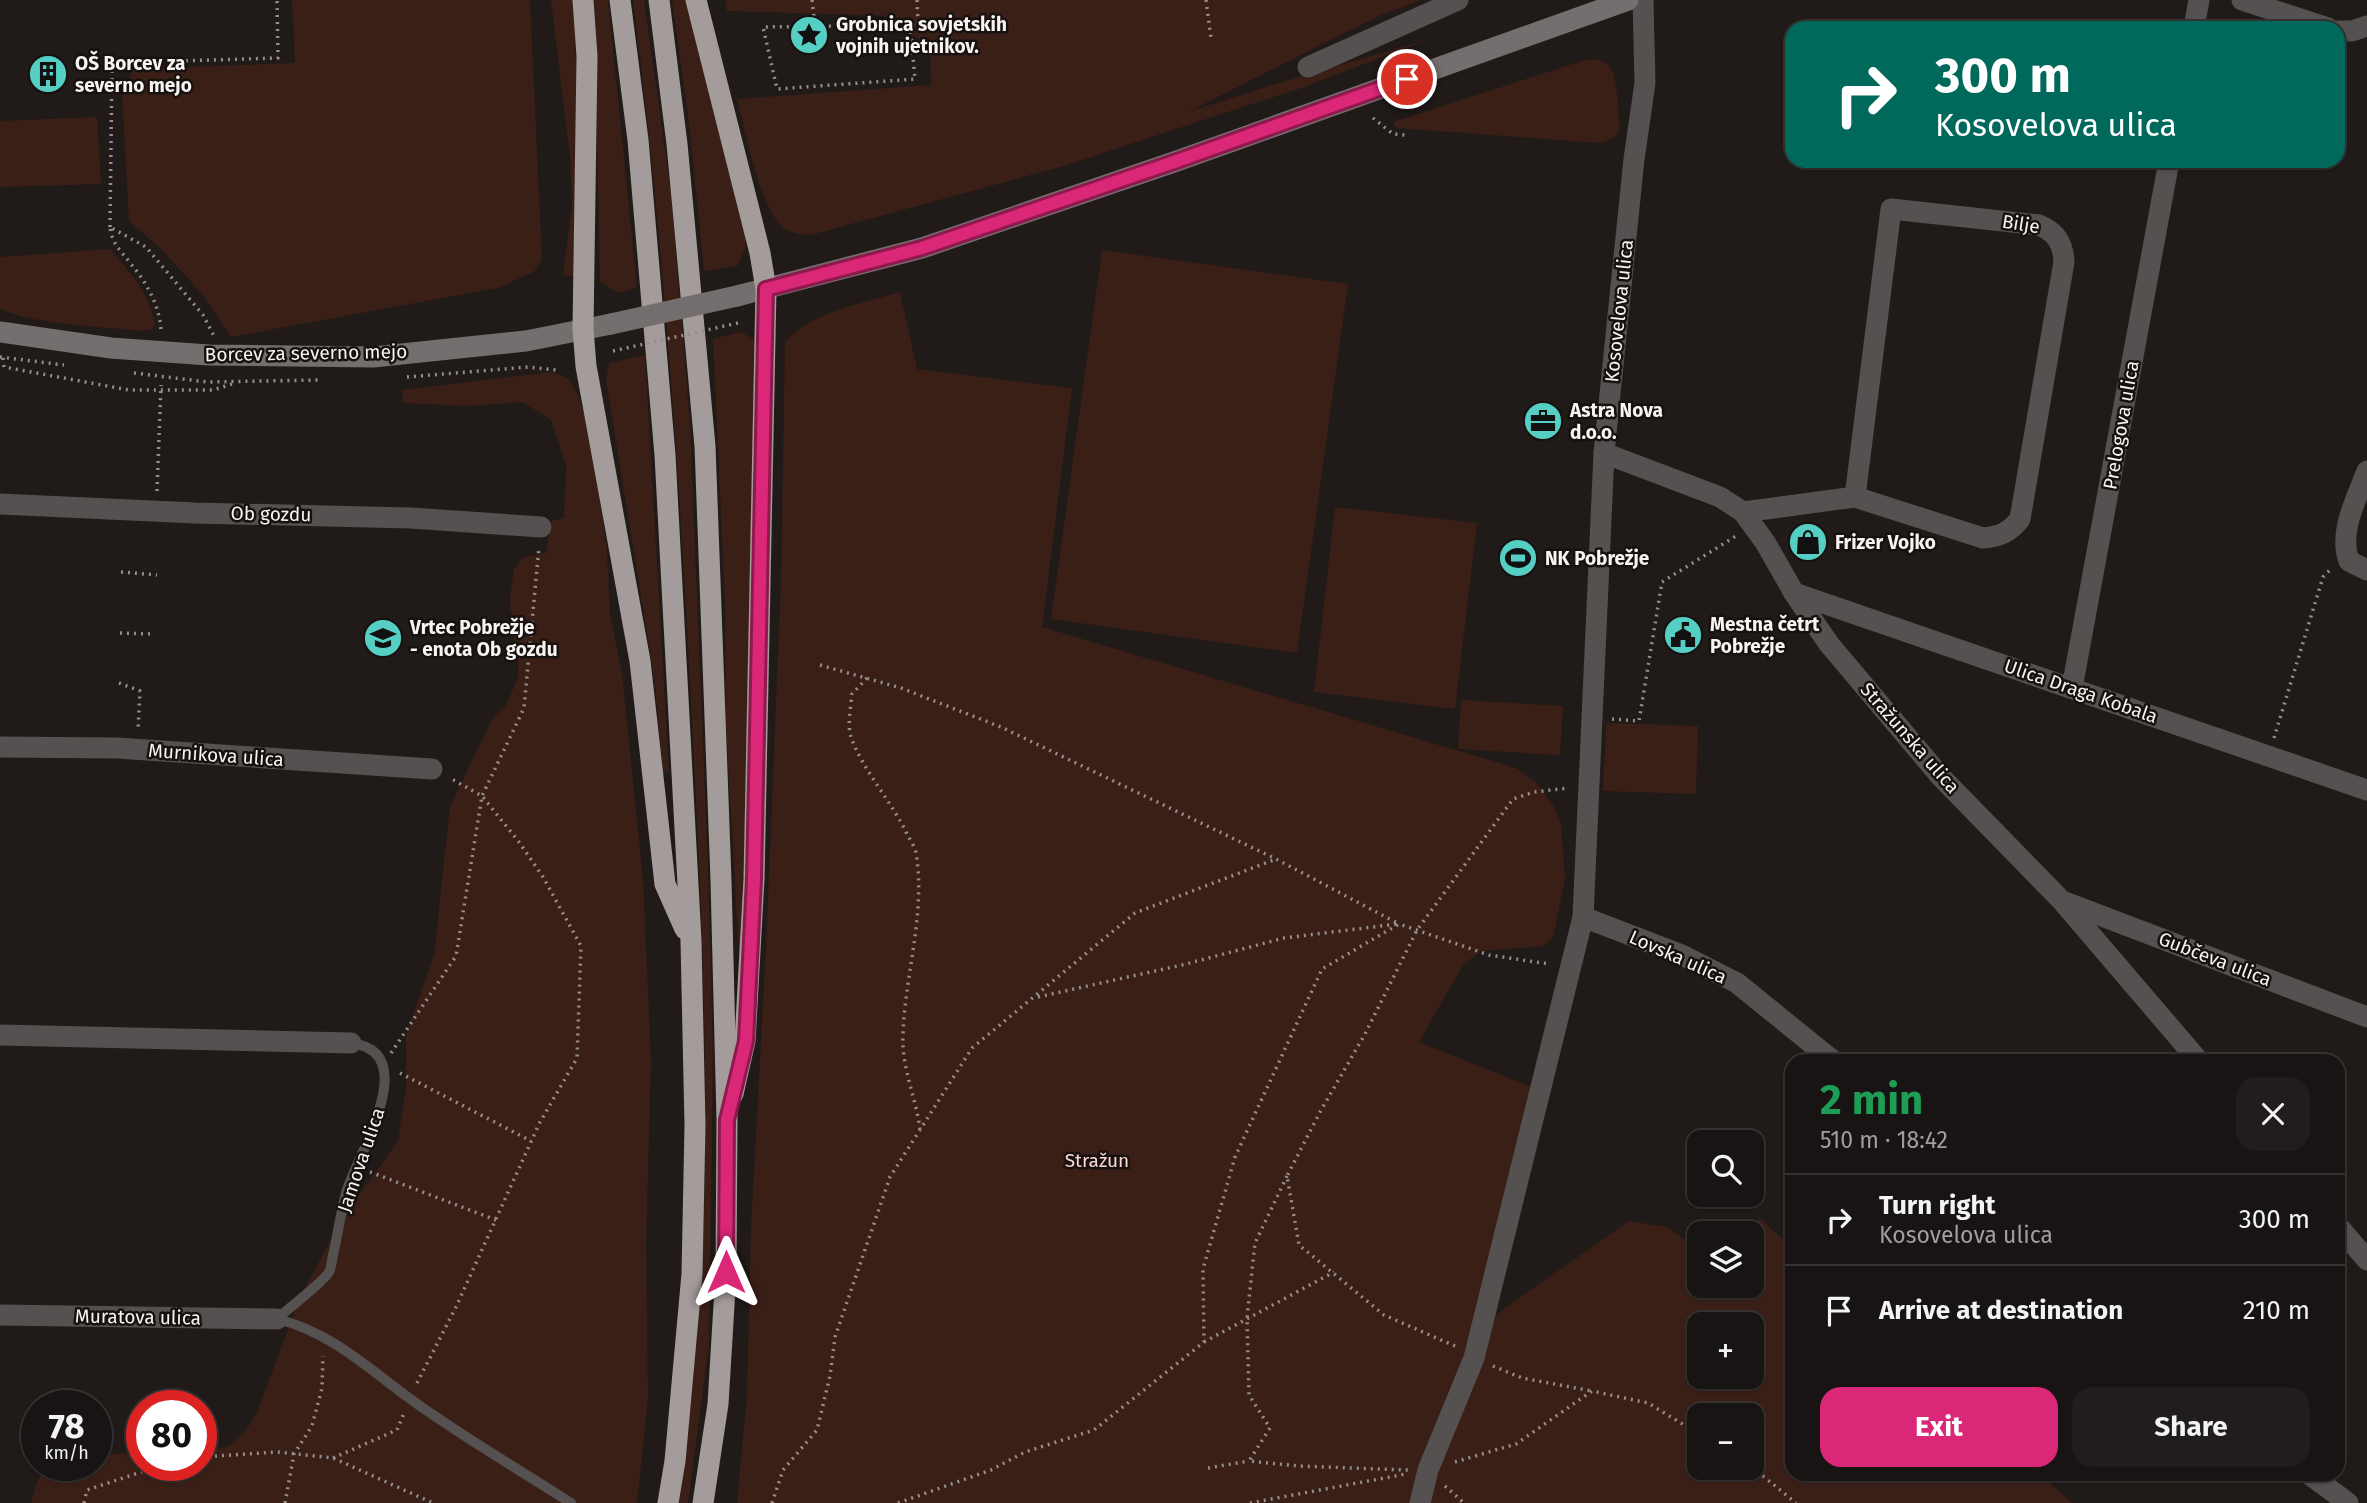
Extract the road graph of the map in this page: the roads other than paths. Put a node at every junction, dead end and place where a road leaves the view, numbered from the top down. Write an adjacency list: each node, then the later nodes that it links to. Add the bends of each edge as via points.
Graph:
1 (583, 0): 17 (highway, via 587,56)
2 (620, 0): 33 (highway, via 638,140 665,455)
3 (659, 0): 39 (highway, via 705,446)
4 (696, 0): 16 (highway)
5 (1458, 0): 14 (street)
6 (1628, 0): 16 (street, via 922,248)
7 (1643, 0): 19 (street, Kosovelova ulica, via 1644,83)
8 (2199, 0): 10 (street)
9 (2242, 0): 11 (street)
10 (2195, 21)
11 (2306, 21)
12 (2367, 26): 13 (street)
13 (2345, 31)
14 (1308, 66)
15 (2168, 168): 27 (street, Prelogova ulica)
16 (766, 289): 17 (street, Borcev za severno mejo, bridge); 39 (highway, via 754,879 746,1041)
17 (583, 329): 18 (street, Borcev za severno mejo, via 526,341 373,357 209,355 111,348); 33 (highway, via 640,661 665,884)
18 (0, 332)
19 (1604, 453): 23 (street, Stražunska ulica, via 1720,497); 32 (street, Kosovelova ulica)
20 (2367, 471): 25 (street, via 2344,546 2349,561)
21 (1855, 497): 21 (street, Bilje, via 1983,538 2008,532 2020,519 2064,262 2057,236 2049,229 1891,209); 23 (street, Bilje)
22 (0, 504): 24 (street, Ob gozdu)
23 (1748, 519): 26 (street, Stražunska ulica)
24 (541, 527)
25 (2367, 570)
26 (1794, 593): 27 (street, Ulica Draga Kobala); 31 (street, Stražunska ulica, via 1829,644 1941,778)
27 (2072, 688): 30 (street, Ulica Draga Kobala)
28 (0, 747): 29 (street, Murnikova ulica, via 137,750)
29 (432, 769)
30 (2367, 790)
31 (2062, 901): 34 (street, Gubčeva ulica); 38 (street, Stražunska ulica)
32 (1583, 917): 37 (street, Lovska ulica, via 1682,955 1737,983); 48 (street, Kosovelova ulica, via 1474,1358 1427,1470)
33 (691, 941): 46 (highway, via 692,1274)
34 (2367, 1017)
35 (0, 1035): 36 (street)
36 (351, 1043): 43 (lane, Jamova ulica, via 379,1054 387,1076 381,1099 346,1195 329,1273)
37 (1825, 1054)
38 (2193, 1054)
39 (727, 1120): 47 (highway, via 726,1272 718,1404)
40 (2345, 1234): 41 (street)
41 (2367, 1260)
42 (0, 1315): 43 (street, Muratova ulica)
43 (276, 1319): 45 (lane, via 323,1336)
44 (2318, 1481): 49 (street)
45 (571, 1503)
46 (668, 1503)
47 (703, 1503)
48 (1420, 1503)
49 (2348, 1503)

